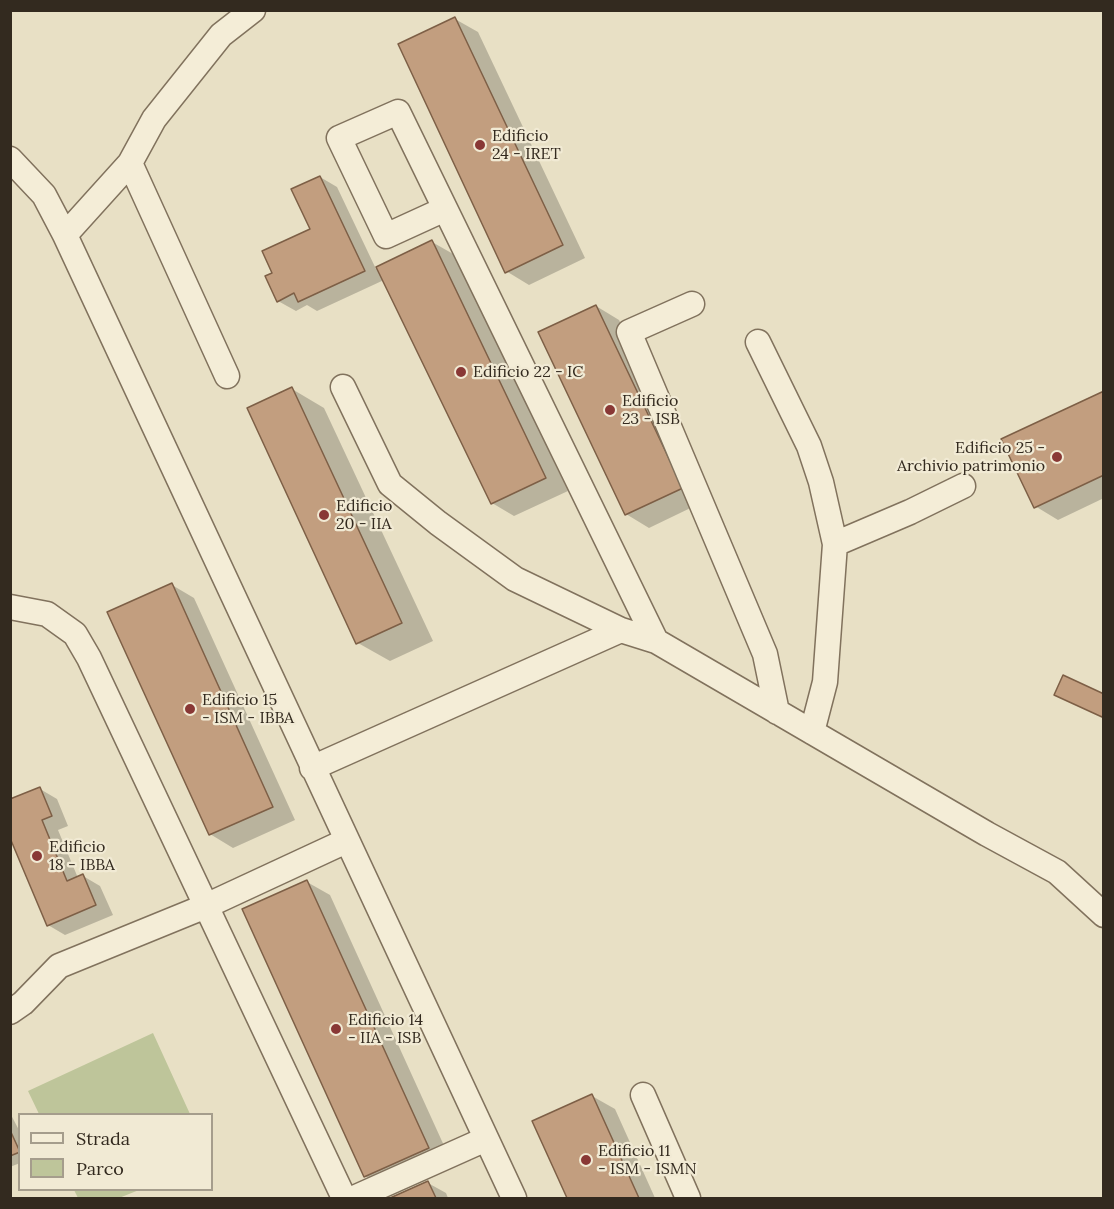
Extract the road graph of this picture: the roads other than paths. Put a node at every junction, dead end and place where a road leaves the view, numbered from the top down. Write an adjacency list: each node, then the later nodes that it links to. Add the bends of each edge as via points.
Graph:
1 (254, 10): 3 (lane, via 221,35 154,119)
2 (10, 159): 5 (lane, via 44,195)
3 (130, 163): 5 (lane); 8 (lane)
4 (445, 209): 4 (lane, via 398,112 339,138 386,236); 14 (lane)
5 (65, 235): 17 (lane)
6 (692, 304): 15 (lane, via 629,332 765,654)
7 (758, 342): 11 (lane, via 809,446)
8 (227, 376)
9 (343, 387): 13 (lane, via 390,484 515,579)
10 (963, 486): 11 (lane)
11 (836, 544): 16 (lane, via 825,682)
12 (10, 607): 19 (lane, via 47,614 75,634)
13 (621, 630): 14 (lane); 17 (lane)
14 (656, 641): 15 (lane)
15 (777, 712): 16 (lane)
16 (812, 732): 20 (lane, via 1057,872)
17 (312, 768): 18 (lane)
18 (346, 840): 19 (lane); 23 (lane)
19 (206, 906): 21 (lane, via 58,966 23,1004); 24 (lane)
20 (1104, 915)
21 (10, 1012)
22 (643, 1095): 27 (lane)
23 (486, 1139): 25 (lane); 26 (lane)
24 (344, 1198)
25 (354, 1198)
26 (514, 1198)
27 (688, 1198)

